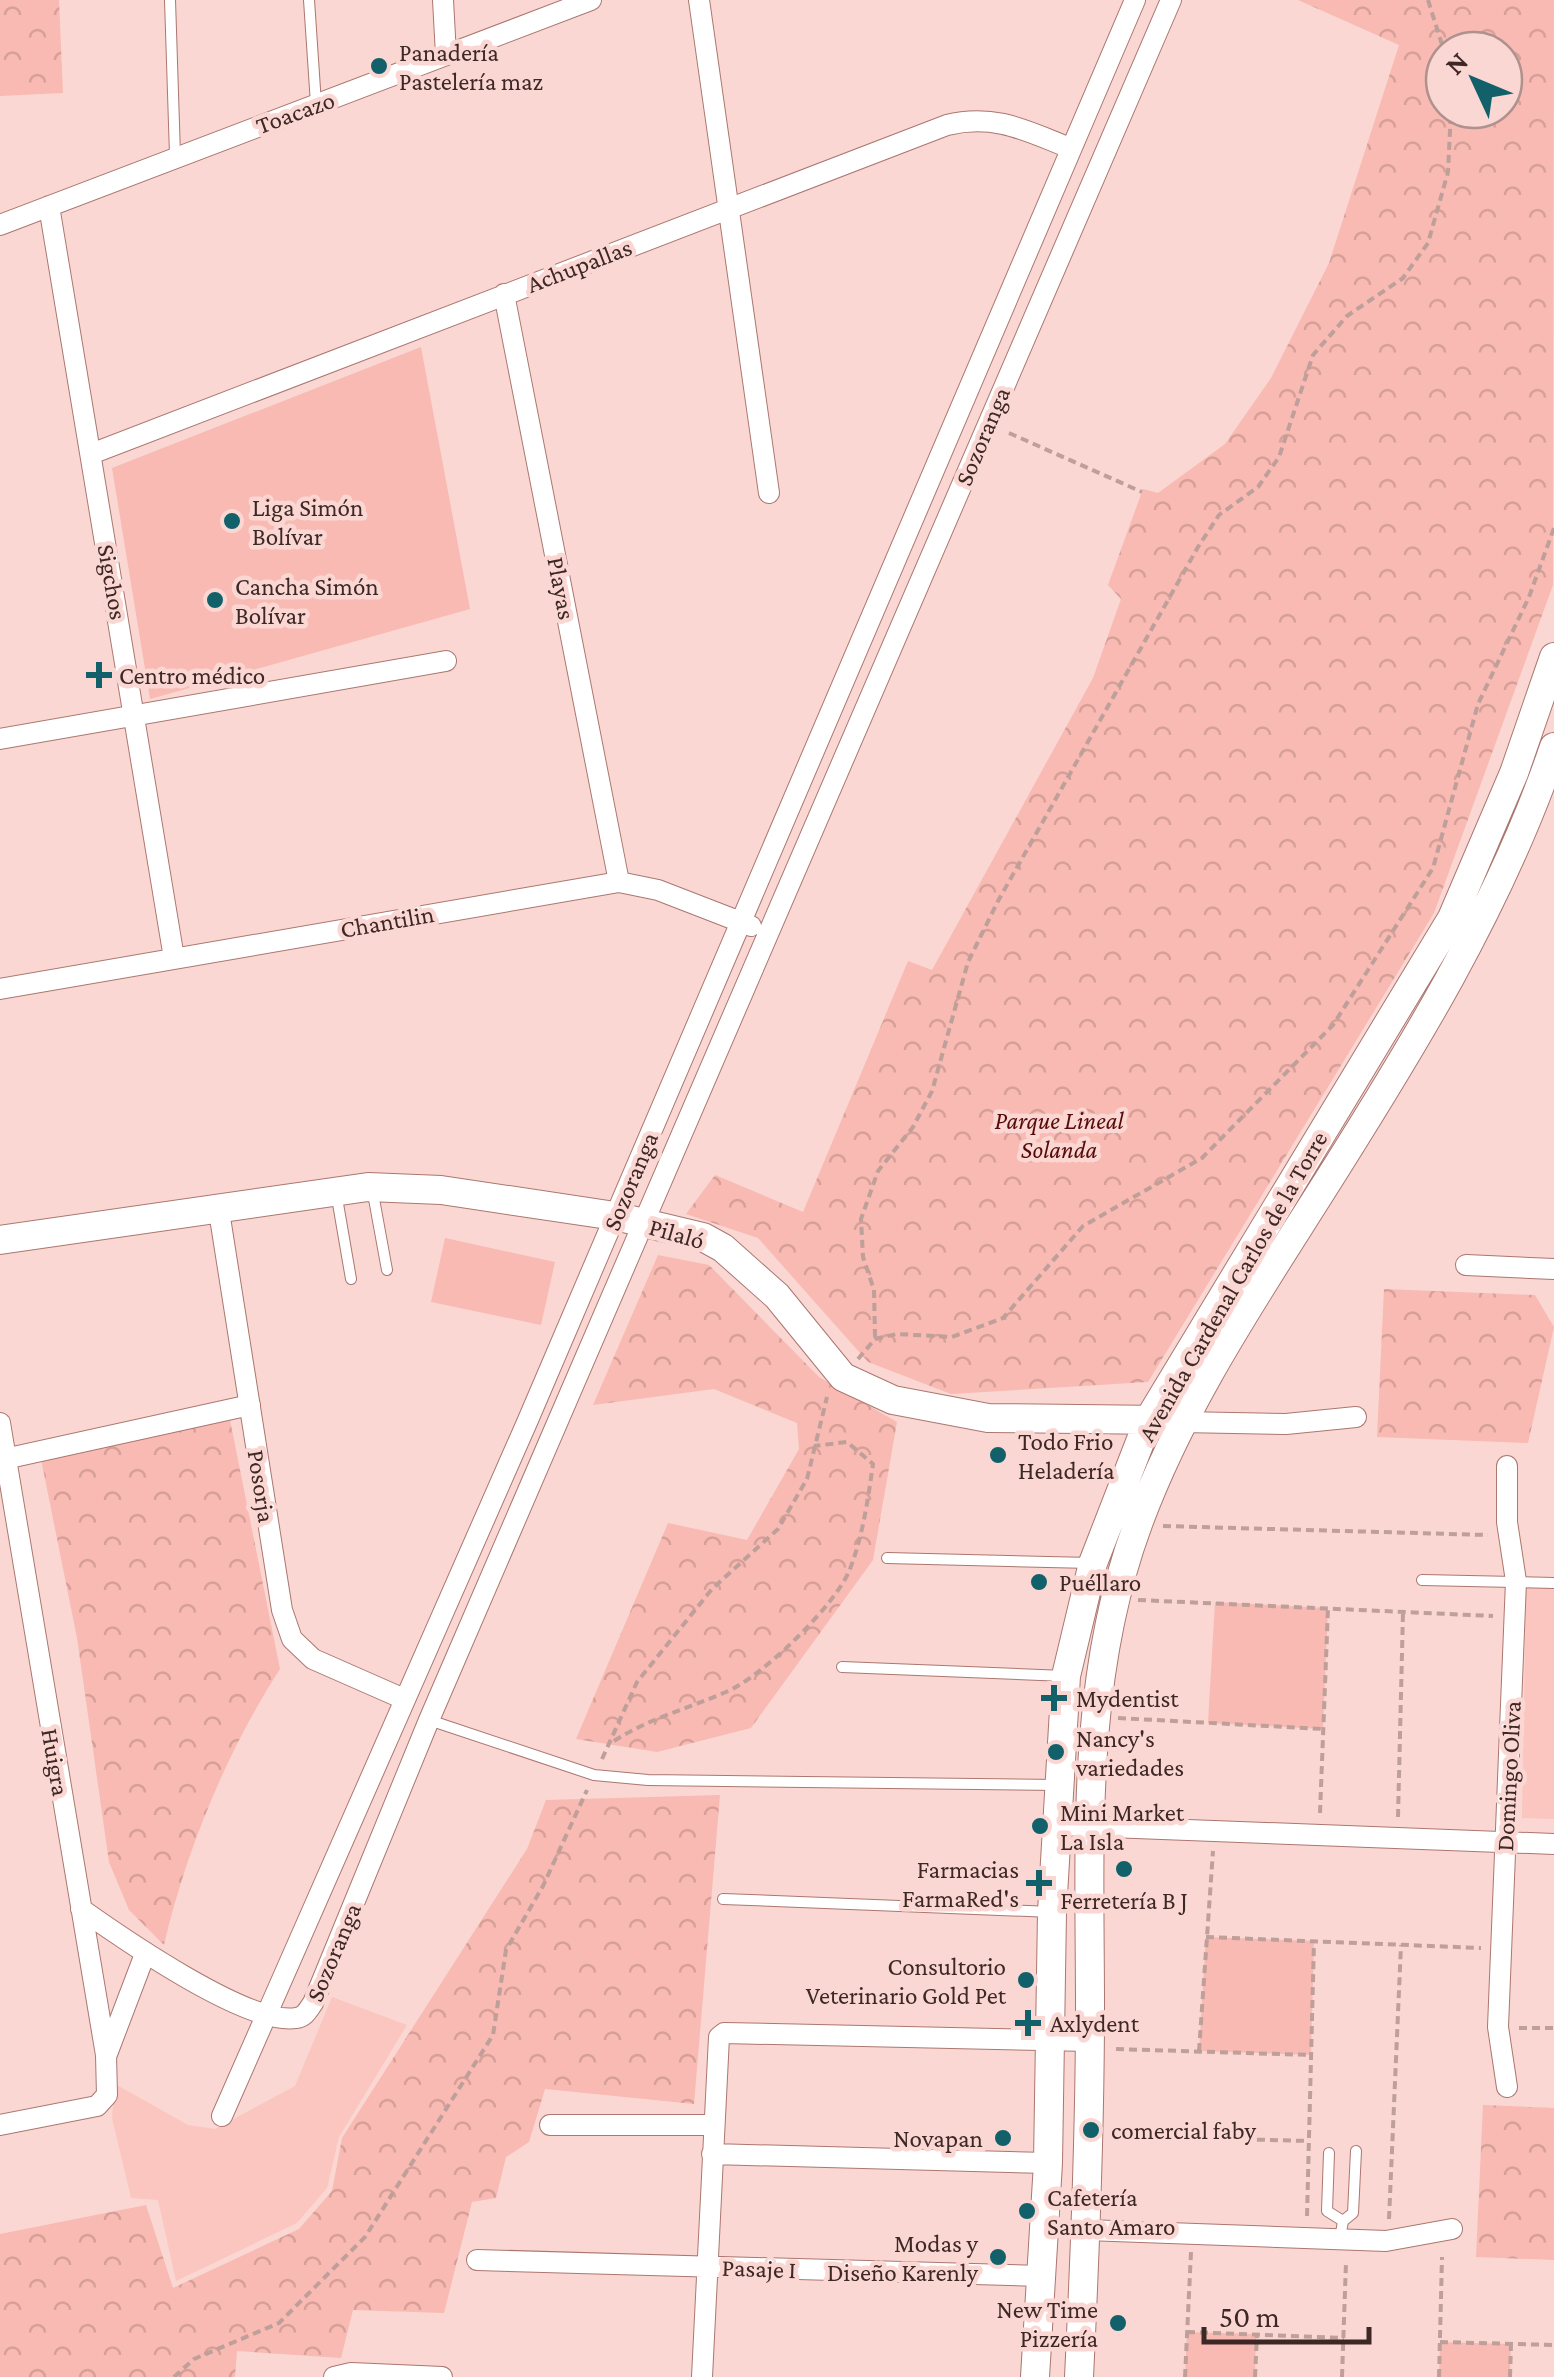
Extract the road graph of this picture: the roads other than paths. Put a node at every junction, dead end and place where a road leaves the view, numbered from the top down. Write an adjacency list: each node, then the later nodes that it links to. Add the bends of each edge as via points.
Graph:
1 (170, 0): 11 (lane)
2 (308, 0): 9 (lane)
3 (444, 0): 8 (street)
4 (591, 0): 8 (street, Toacazo)
5 (699, 0): 13 (street)
6 (1135, 0): 10 (street, Sozoranga)
7 (1171, 0): 25 (street, Sozoranga)
8 (446, 55): 9 (street, Toacazo)
9 (316, 105): 11 (street, Toacazo)
10 (1070, 148): 13 (street, Achupallas, via 1000,120 974,118); 24 (street, Sozoranga)
11 (175, 156): 12 (street, Toacazo)
12 (49, 206): 14 (street, Toacazo); 16 (street, Sigchos)
13 (728, 206): 15 (street, Achupallas); 17 (street)
14 (0, 225)
15 (504, 294): 16 (street, Achupallas); 23 (street, Playas)
16 (91, 454): 20 (street, Sigchos)
17 (768, 493)
18 (1554, 657): 40 (street, Avenida Cardenal Carlos de la Torre, via 1452,918)
19 (446, 662): 20 (street)
20 (136, 717): 21 (street); 26 (street, Sigchos)
21 (0, 738)
22 (1554, 746): 42 (street, Avenida Cardenal Carlos de la Torre, via 1475,935)
23 (620, 882): 24 (street, Chantilin); 26 (street, Chantilin)
24 (740, 922): 25 (street, Chantilin); 31 (street, Sozoranga)
25 (767, 932): 32 (street, Sozoranga)
26 (174, 958): 27 (street, Chantilin)
27 (0, 989)
28 (372, 1187): 29 (street, Pilaló); 31 (street, Pilaló, via 441,1190); 36 (lane)
29 (336, 1190): 30 (street, Pilaló); 37 (lane)
30 (218, 1206): 33 (street, Pilaló); 38 (street, Posorja)
31 (615, 1216): 32 (street, Pilaló); 41 (street, Sozoranga)
32 (646, 1223): 40 (street, Pilaló, via 723,1248 777,1296 843,1377 893,1400 988,1418); 44 (street, Sozoranga)
33 (0, 1240)
34 (1466, 1265): 35 (street)
35 (1554, 1268)
36 (387, 1270)
37 (350, 1279)
38 (250, 1405): 45 (street); 54 (street, Posorja, via 292,1639 312,1659)
39 (1356, 1416): 42 (street, Pilaló, via 1286,1424)
40 (1149, 1419): 42 (street, Pilaló); 48 (street, Avenida Cardenal Carlos de la Torre)
41 (528, 1420): 44 (street); 54 (street, Sozoranga)
42 (1181, 1422): 58 (street, Avenida Cardenal Carlos de la Torre, via 1114,1600 1097,1679)
43 (0, 1423): 45 (street, Huigra)
44 (554, 1434): 55 (street, Sozoranga)
45 (2, 1460): 62 (street, Huigra)
46 (1506, 1466): 50 (street, Domingo Oliva)
47 (887, 1558): 48 (lane)
48 (1092, 1563): 53 (street, Avenida Cardenal Carlos de la Torre)
49 (1422, 1580): 50 (lane)
50 (1516, 1581): 51 (lane); 59 (street, Domingo Oliva)
51 (1554, 1584)
52 (842, 1666): 53 (lane)
53 (1066, 1676): 56 (street, Avenida Cardenal Carlos de la Torre)
54 (404, 1699): 65 (street, Sozoranga)
55 (430, 1720): 56 (lane, via 594,1775); 65 (street, Sozoranga, via 313,2004 294,2019)
56 (1058, 1786): 57 (street, Avenida Cardenal Carlos de la Torre)
57 (1058, 1826): 58 (street); 63 (street, Avenida Cardenal Carlos de la Torre)
58 (1090, 1826): 59 (street); 67 (street, Avenida Cardenal Carlos de la Torre)
59 (1504, 1842): 60 (street); 69 (street, Domingo Oliva, via 1498,2028)
60 (1554, 1844)
61 (723, 1899): 63 (lane)
62 (82, 1909): 64 (street); 68 (street, Huigra)
63 (1052, 1912): 66 (street, Avenida Cardenal Carlos de la Torre)
64 (145, 1954): 65 (street); 68 (street)
65 (265, 2015): 70 (street)
66 (1050, 2041): 67 (street); 73 (street, via 724,2033 717,2042); 77 (street, Avenida Cardenal Carlos de la Torre)
67 (1094, 2044): 79 (street, Avenida Cardenal Carlos de la Torre)
68 (106, 2055): 71 (street, Huigra, via 103,2101)
69 (1508, 2087)
70 (222, 2116)
71 (0, 2124)
72 (550, 2124): 73 (street)
73 (713, 2125): 76 (street)
74 (1356, 2151): 80 (lane, via 1353,2213)
75 (1329, 2153): 80 (lane, via 1327,2211)
76 (712, 2154): 77 (street); 82 (street)
77 (1048, 2163): 83 (street, Avenida Cardenal Carlos de la Torre)
78 (1452, 2229): 80 (street, via 1386,2241)
79 (1086, 2230): 80 (street); 88 (street, Avenida Cardenal Carlos de la Torre)
80 (1343, 2238)
81 (477, 2260): 82 (street, Pasaje I)
82 (707, 2266): 83 (street, Pasaje I); 86 (street)
83 (1041, 2276): 87 (street, Avenida Cardenal Carlos de la Torre)
84 (336, 2376): 85 (street)
85 (442, 2377)
86 (702, 2377)
87 (1035, 2377)
88 (1078, 2377)

